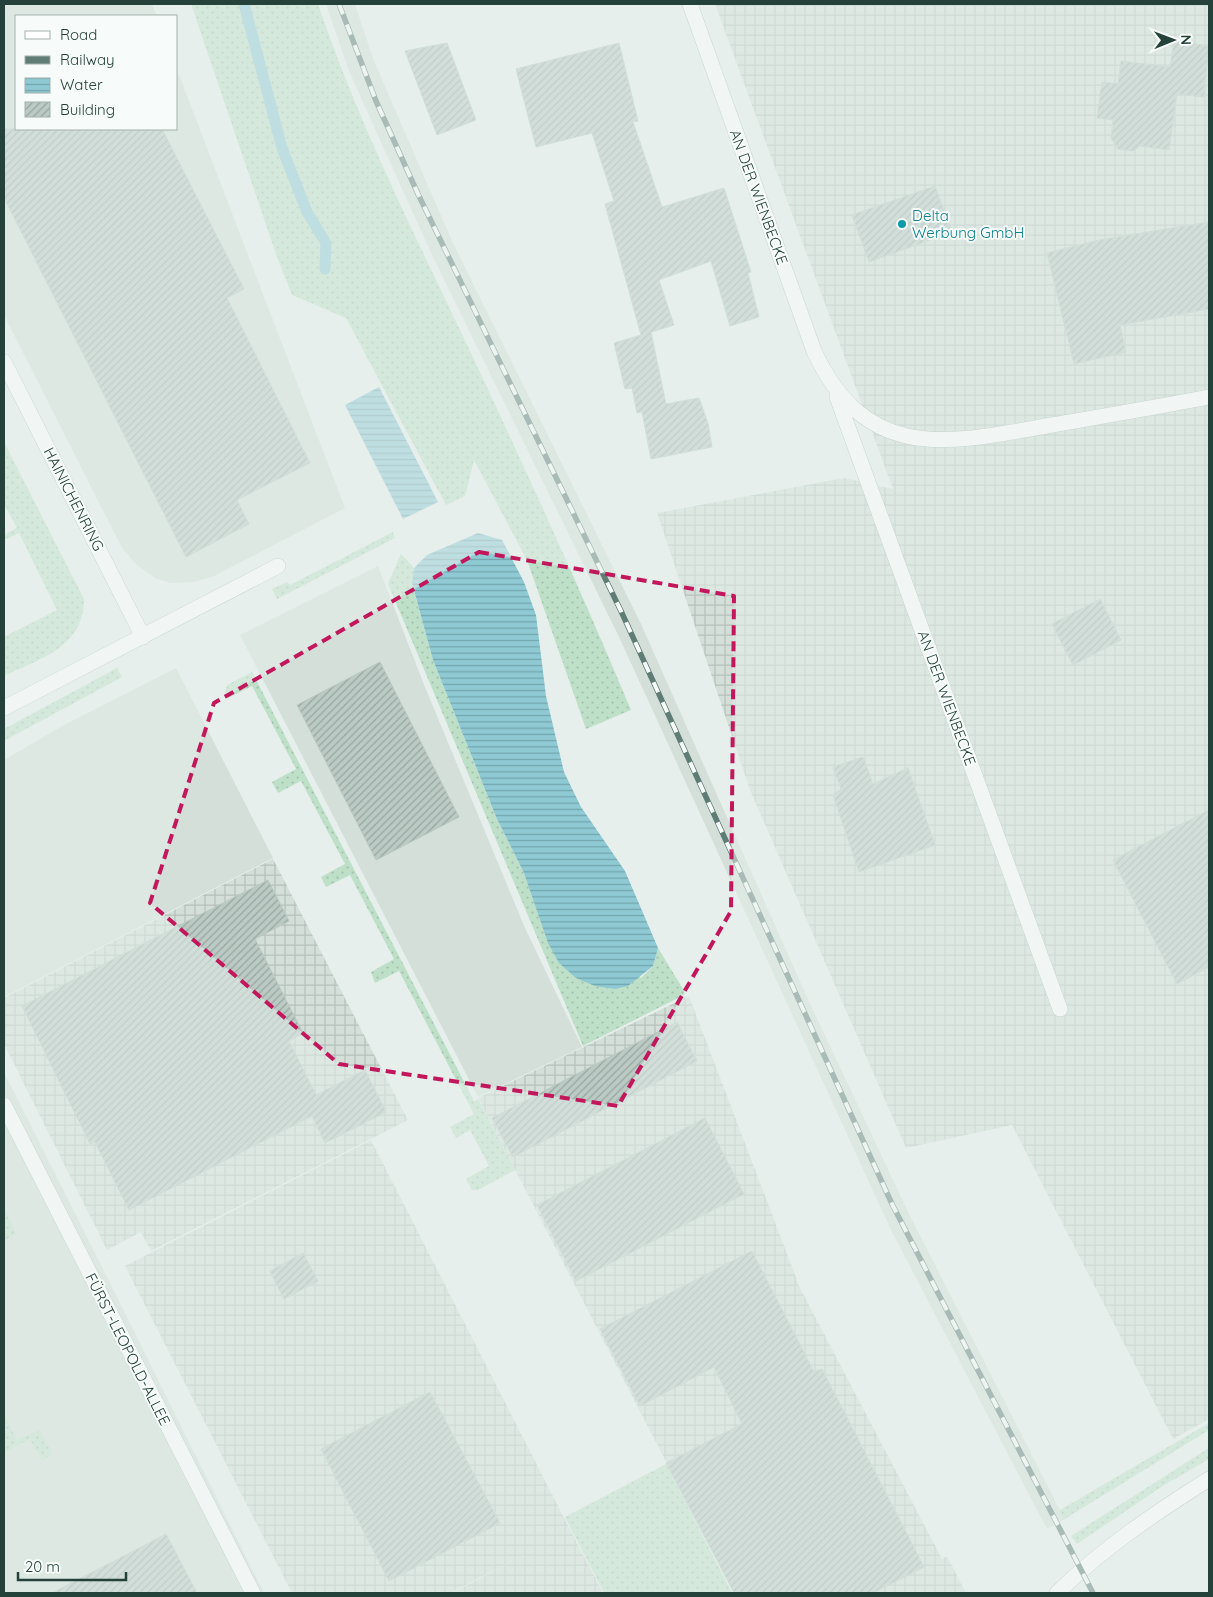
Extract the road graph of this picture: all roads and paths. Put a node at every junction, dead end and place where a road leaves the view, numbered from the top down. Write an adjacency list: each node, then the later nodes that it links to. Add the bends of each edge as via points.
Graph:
1 (690, 4): 3 (street, AN DER WIENBECKE, via 814,351)
2 (4, 362): 6 (street, HAINICHENRING)
3 (834, 388): 4 (street, AN DER WIENBECKE, via 853,409 882,428 900,435 947,441); 8 (street, AN DER WIENBECKE)
4 (1209, 398)
5 (278, 566): 6 (street)
6 (143, 637): 7 (street)
7 (4, 708)
8 (1060, 1009)
9 (4, 1105): 11 (street, FÜRST-LEOPOLD-ALLEE)
10 (1209, 1480): 12 (street, via 1132,1529 1080,1570)
11 (253, 1593)
12 (1057, 1593)

